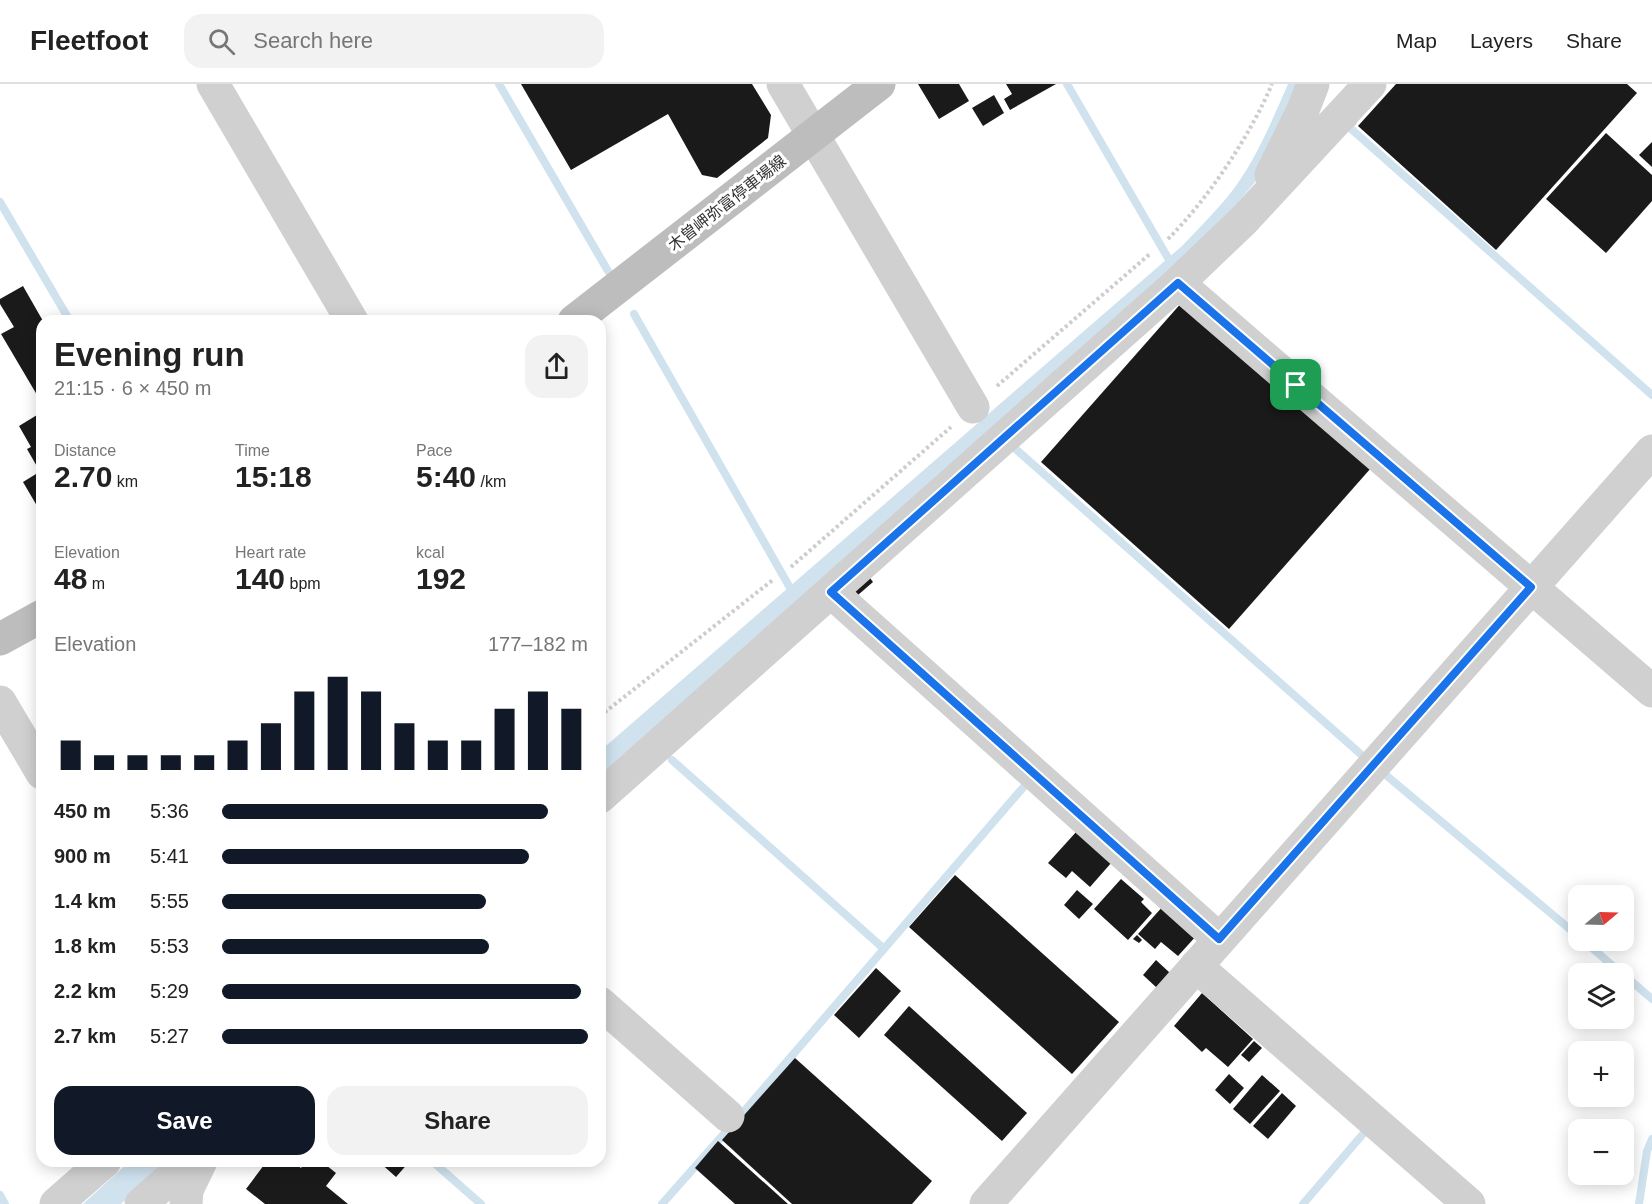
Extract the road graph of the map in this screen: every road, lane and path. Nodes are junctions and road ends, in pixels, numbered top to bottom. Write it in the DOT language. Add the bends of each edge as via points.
graph roads {
  1 [pos="213,84"];
  2 [pos="783,84"];
  3 [pos="879,84"];
  4 [pos="1272,84"];
  5 [pos="1313,84"];
  6 [pos="1370,84"];
  7 [pos="813,135"];
  8 [pos="1243,221"];
  9 [pos="1168,239"];
  10 [pos="1178,283"];
  11 [pos="348,315"];
  12 [pos="582,315"];
  13 [pos="973,407"];
  14 [pos="1652,451"];
  15 [pos="774,579"];
  16 [pos="1531,587"];
  17 [pos="831,592"];
  18 [pos="36,619"];
  19 [pos="0,639"];
  20 [pos="1652,691"];
  21 [pos="0,702"];
  22 [pos="606,711"];
  23 [pos="36,763"];
  24 [pos="606,792"];
  25 [pos="1219,939"];
  26 [pos="1196,966"];
  27 [pos="606,1008"];
  28 [pos="728,1116"];
  29 [pos="98,1167"];
  30 [pos="196,1167"];
  31 [pos="198,1167"];
  32 [pos="56,1204"];
  33 [pos="141,1204"];
  34 [pos="186,1204"];
  35 [pos="986,1204"];
  36 [pos="1469,1204"];
  1 -- 11 [label="street"];
  2 -- 7 [label="street"];
  3 -- 7 [label="main road, 木曽岬弥富停車場線"];
  4 -- 9 [label="path" via="1261,111 1222,171"];
  5 -- 8 [label="street" via="1265,185"];
  6 -- 8 [label="street"];
  7 -- 12 [label="main road, 木曽岬弥富停車場線"];
  7 -- 13 [label="street"];
  8 -- 10 [label="street"];
  10 -- 16 [label="street"];
  10 -- 17 [label="street"];
  14 -- 16 [label="street"];
  15 -- 22 [label="path"];
  16 -- 20 [label="street"];
  16 -- 25 [label="street"];
  17 -- 24 [label="street"];
  17 -- 25 [label="street"];
  18 -- 19 [label="main road"];
  21 -- 23 [label="street"];
  25 -- 26 [label="street"];
  26 -- 35 [label="street"];
  26 -- 36 [label="street"];
  27 -- 28 [label="street"];
  29 -- 32 [label="street"];
  30 -- 33 [label="street" via="166,1181"];
  31 -- 34 [label="street" via="187,1190"];
}
